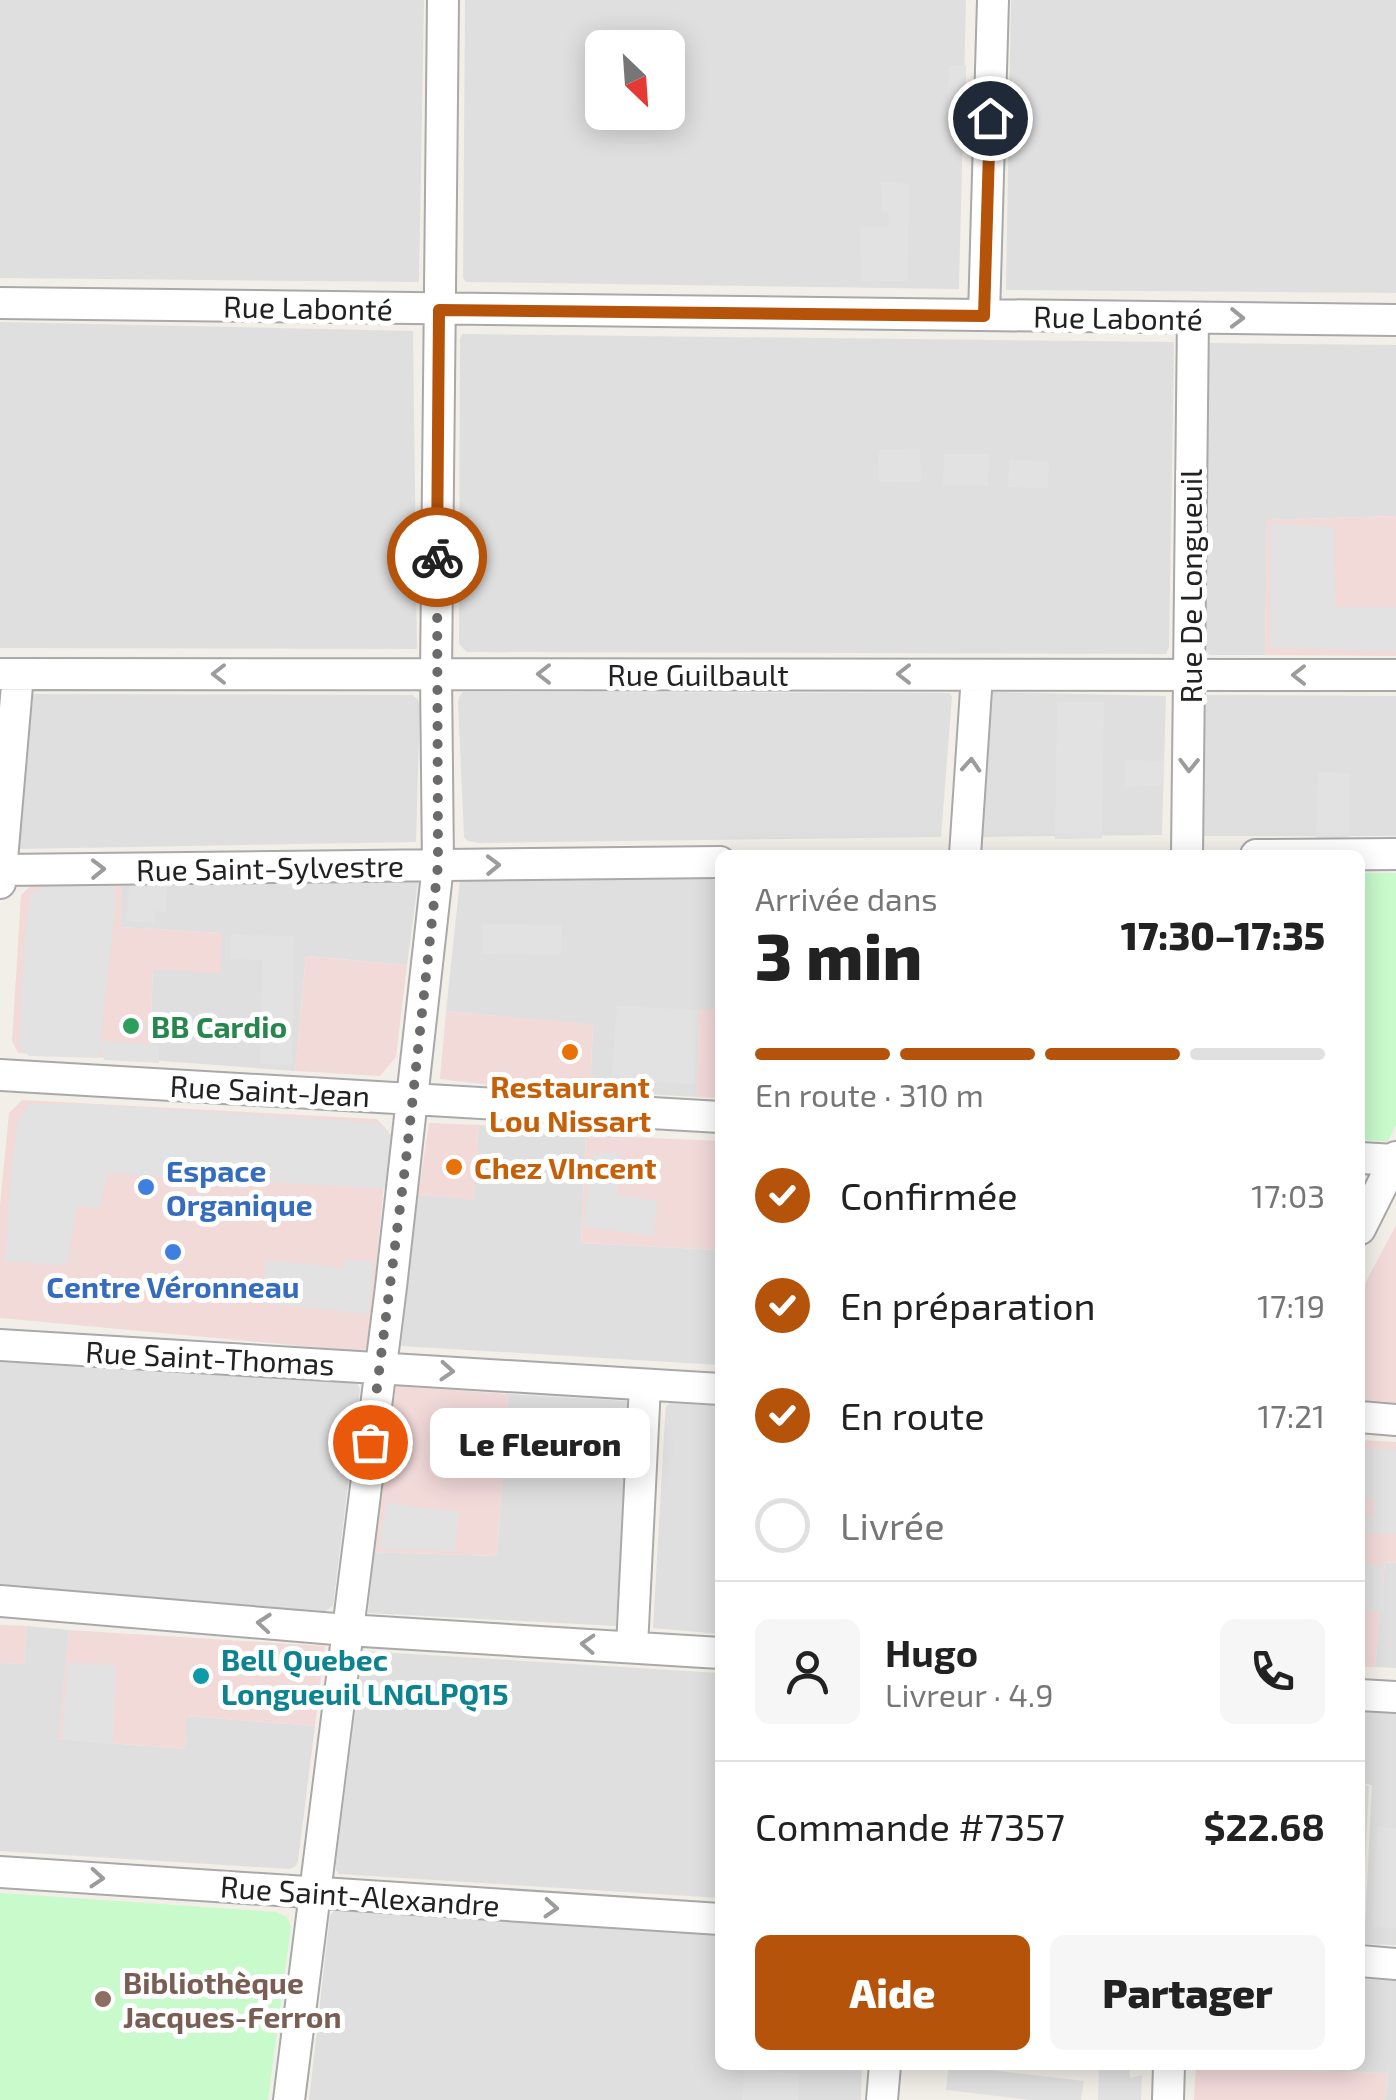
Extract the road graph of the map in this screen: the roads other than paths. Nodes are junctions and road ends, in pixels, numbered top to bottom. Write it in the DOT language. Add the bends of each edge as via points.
graph roads {
  1 [pos="443,0"];
  2 [pos="993,0"];
  3 [pos="0,303"];
  4 [pos="439,310"];
  5 [pos="984,316"];
  6 [pos="1192,318"];
  7 [pos="1396,320"];
  8 [pos="9,674"];
  9 [pos="436,674"];
  10 [pos="977,674"];
  11 [pos="1190,675"];
  12 [pos="1396,675"];
  13 [pos="965,850"];
  14 [pos="1188,850"];
  15 [pos="1365,854"];
  16 [pos="1396,854"];
  17 [pos="715,862"];
  18 [pos="438,865"];
  19 [pos="1,870"];
  20 [pos="0,882"];
  21 [pos="0,1075"];
  22 [pos="412,1098"];
  23 [pos="715,1117"];
  24 [pos="1365,1158"];
  25 [pos="1395,1159"];
  26 [pos="1365,1219"];
  27 [pos="0,1344"];
  28 [pos="380,1367"];
  29 [pos="645,1384"];
  30 [pos="715,1389"];
  31 [pos="1365,1418"];
  32 [pos="1396,1420"];
  33 [pos="0,1602"];
  34 [pos="347,1630"];
  35 [pos="632,1646"];
  36 [pos="715,1653"];
  37 [pos="1365,1695"];
  38 [pos="1396,1697"];
  39 [pos="0,1872"];
  40 [pos="314,1892"];
  41 [pos="715,1920"];
  42 [pos="1365,1961"];
  43 [pos="1396,1964"];
  44 [pos="884,2070"];
  45 [pos="1169,2070"];
  46 [pos="289,2100"];
  47 [pos="882,2100"];
  48 [pos="1168,2100"];
  1 -- 4 [label="street"];
  2 -- 5 [label="street"];
  3 -- 4 [label="street, Rue Labonté"];
  4 -- 5 [label="street, Rue Labonté"];
  4 -- 9 [label="street"];
  5 -- 6 [label="street, Rue Labonté"];
  6 -- 7 [label="street, Rue Labonté, one-way"];
  6 -- 11 [label="street, Rue De Longueuil"];
  9 -- 8 [label="street, Rue Guilbault, one-way"];
  8 -- 19 [label="street"];
  10 -- 9 [label="street, Rue Guilbault, one-way"];
  9 -- 18 [label="street"];
  10 -- 11 [label="street, Rue Guilbault"];
  13 -- 10 [label="street, one-way"];
  12 -- 11 [label="street, Rue Guilbault, one-way"];
  11 -- 14 [label="street, Rue De Longueuil, one-way"];
  15 -- 16 [label="street"];
  18 -- 17 [label="street, Rue Saint-Sylvestre, one-way"];
  19 -- 18 [label="street, Rue Saint-Sylvestre, one-way"];
  18 -- 22 [label="street"];
  19 -- 20 [label="street"];
  21 -- 22 [label="street, Rue Saint-Jean"];
  22 -- 23 [label="street, Rue Saint-Jean"];
  22 -- 28 [label="street"];
  24 -- 25 [label="street"];
  25 -- 26 [label="street"];
  27 -- 28 [label="street, Rue Saint-Thomas"];
  28 -- 29 [label="street, Rue Saint-Thomas, one-way"];
  28 -- 34 [label="street"];
  29 -- 30 [label="street, Rue Saint-Thomas"];
  29 -- 35 [label="street"];
  31 -- 32 [label="street"];
  34 -- 33 [label="street, one-way"];
  35 -- 34 [label="street, one-way"];
  34 -- 40 [label="street"];
  35 -- 36 [label="street"];
  37 -- 38 [label="street"];
  39 -- 40 [label="street, Rue Saint-Alexandre, one-way"];
  40 -- 41 [label="street, Rue Saint-Alexandre, one-way"];
  40 -- 46 [label="street"];
  42 -- 43 [label="street"];
  44 -- 47 [label="street"];
  45 -- 48 [label="street"];
}
